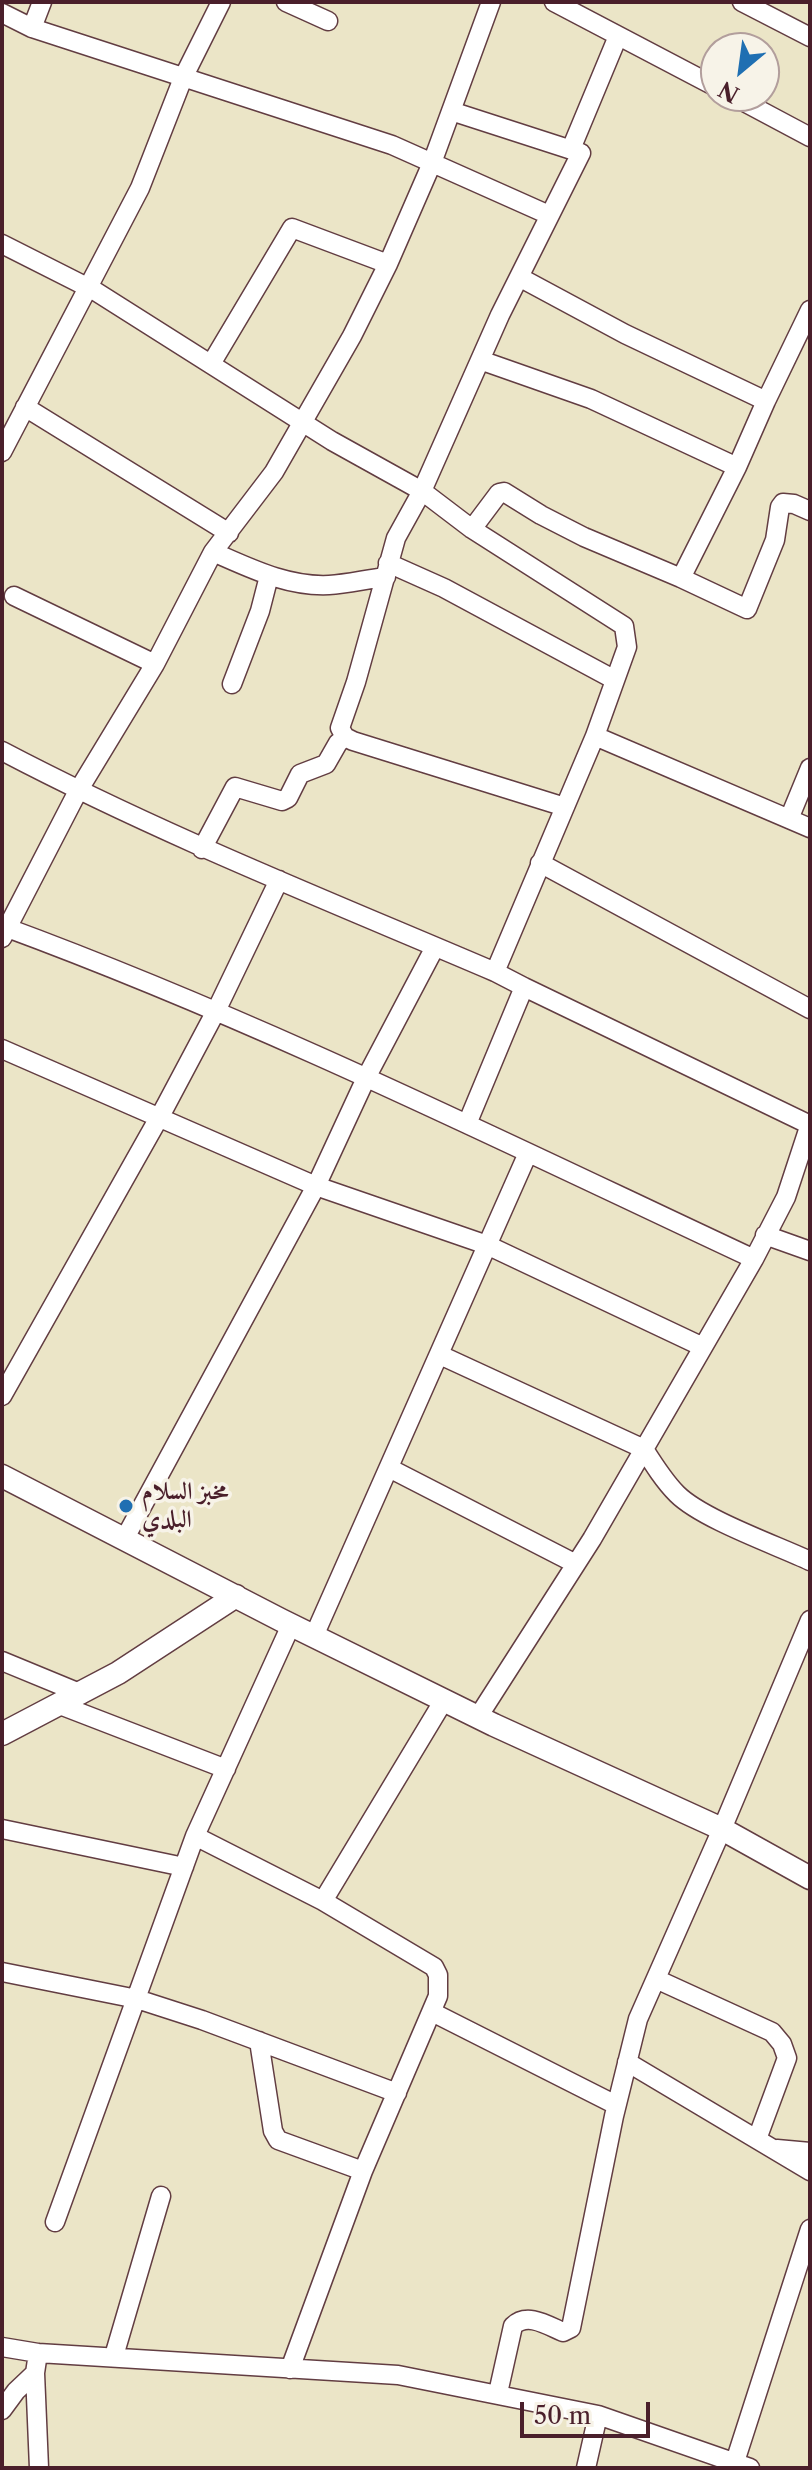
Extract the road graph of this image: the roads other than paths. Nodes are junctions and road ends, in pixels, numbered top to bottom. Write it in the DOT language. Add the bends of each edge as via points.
graph roads {
  1 [pos="42,2"];
  2 [pos="221,2"];
  3 [pos="286,2"];
  4 [pos="491,2"];
  5 [pos="554,2"];
  6 [pos="742,2"];
  7 [pos="2,13"];
  8 [pos="328,21"];
  9 [pos="32,28"];
  10 [pos="618,36"];
  11 [pos="810,37"];
  12 [pos="183,78"];
  13 [pos="700,79"];
  14 [pos="451,111"];
  15 [pos="763,112"];
  16 [pos="810,137"];
  17 [pos="571,149"];
  18 [pos="432,163"];
  19 [pos="549,215"];
  20 [pos="2,244"];
  21 [pos="388,264"];
  22 [pos="519,277"];
  23 [pos="87,287"];
  24 [pos="810,310"];
  25 [pos="480,360"];
  26 [pos="211,364"];
  27 [pos="766,401"];
  28 [pos="25,407"];
  29 [pos="303,422"];
  30 [pos="2,452"];
  31 [pos="737,467"];
  32 [pos="422,491"];
  33 [pos="810,511"];
  34 [pos="472,529"];
  35 [pos="229,533"];
  36 [pos="213,552"];
  37 [pos="387,570"];
  38 [pos="269,576"];
  39 [pos="681,578"];
  40 [pos="14,596"];
  41 [pos="155,664"];
  42 [pos="615,680"];
  43 [pos="232,684"];
  44 [pos="595,736"];
  45 [pos="345,737"];
  46 [pos="2,751"];
  47 [pos="810,768"];
  48 [pos="78,791"];
  49 [pos="565,807"];
  50 [pos="789,819"];
  51 [pos="810,828"];
  52 [pos="202,849"];
  53 [pos="540,863"];
  54 [pos="279,880"];
  55 [pos="4,931"];
  56 [pos="435,947"];
  57 [pos="495,972"];
  58 [pos="524,987"];
  59 [pos="810,1009"];
  60 [pos="216,1011"];
  61 [pos="2,1049"];
  62 [pos="367,1076"];
  63 [pos="158,1116"];
  64 [pos="467,1124"];
  65 [pos="810,1124"];
  66 [pos="528,1153"];
  67 [pos="316,1186"];
  68 [pos="765,1235"];
  69 [pos="487,1245"];
  70 [pos="810,1251"];
  71 [pos="754,1259"];
  72 [pos="703,1347"];
  73 [pos="440,1355"];
  74 [pos="2,1396"];
  75 [pos="644,1449"];
  76 [pos="389,1468"];
  77 [pos="2,1476"];
  78 [pos="125,1538"];
  79 [pos="810,1561"];
  80 [pos="576,1564"];
  81 [pos="236,1596"];
  82 [pos="810,1620"];
  83 [pos="291,1625"];
  84 [pos="314,1636"];
  85 [pos="2,1661"];
  86 [pos="82,1694"];
  87 [pos="444,1700"];
  88 [pos="60,1705"];
  89 [pos="478,1717"];
  90 [pos="2,1734"];
  91 [pos="226,1769"];
  92 [pos="2,1829"];
  93 [pos="722,1829"];
  94 [pos="195,1836"];
  95 [pos="184,1867"];
  96 [pos="810,1878"];
  97 [pos="323,1901"];
  98 [pos="2,1972"];
  99 [pos="656,1979"];
  100 [pos="137,1999"];
  101 [pos="432,2012"];
  102 [pos="259,2041"];
  103 [pos="627,2062"];
  104 [pos="397,2093"];
  105 [pos="616,2105"];
  106 [pos="764,2144"];
  107 [pos="810,2152"];
  108 [pos="363,2171"];
  109 [pos="810,2171"];
  110 [pos="161,2196"];
  111 [pos="55,2222"];
  112 [pos="810,2229"];
  113 [pos="2,2347"];
  114 [pos="38,2353"];
  115 [pos="114,2356"];
  116 [pos="290,2369"];
  117 [pos="35,2373"];
  118 [pos="498,2393"];
  119 [pos="2,2410"];
  120 [pos="598,2415"];
  121 [pos="739,2466"];
  122 [pos="39,2468"];
  123 [pos="586,2468"];
  1 -- 9 [label="street"];
  2 -- 12 [label="street"];
  3 -- 8 [label="street"];
  4 -- 14 [label="street"];
  5 -- 10 [label="street"];
  6 -- 11 [label="street"];
  7 -- 9 [label="street"];
  9 -- 12 [label="street"];
  10 -- 13 [label="street"];
  10 -- 17 [label="street"];
  12 -- 18 [label="street" via="392,145"];
  12 -- 23 [label="street" via="140,188"];
  14 -- 17 [label="street"];
  14 -- 18 [label="street"];
  15 -- 16 [label="street"];
  17 -- 19 [label="street" via="581,153"];
  18 -- 19 [label="street"];
  18 -- 21 [label="street"];
  19 -- 22 [label="street"];
  20 -- 23 [label="street"];
  21 -- 26 [label="street" via="292,228"];
  21 -- 29 [label="street"];
  22 -- 25 [label="street"];
  22 -- 27 [label="street"];
  23 -- 26 [label="street"];
  23 -- 28 [label="street"];
  24 -- 27 [label="street"];
  25 -- 31 [label="street" via="591,399"];
  25 -- 32 [label="street"];
  26 -- 29 [label="street"];
  27 -- 31 [label="street"];
  28 -- 30 [label="street"];
  28 -- 35 [label="street"];
  29 -- 32 [label="street"];
  29 -- 35 [label="street"];
  31 -- 39 [label="street"];
  32 -- 34 [label="street"];
  32 -- 37 [label="street" via="396,538"];
  33 -- 39 [label="street" via="794,504 780,507 775,540 747,609"];
  34 -- 39 [label="street" via="504,492 584,537"];
  34 -- 42 [label="street" via="624,626 627,647"];
  35 -- 36 [label="street"];
  36 -- 38 [label="street"];
  36 -- 41 [label="street"];
  37 -- 38 [label="street" via="329,585"];
  37 -- 42 [label="street" via="444,588"];
  37 -- 45 [label="street" via="340,728"];
  38 -- 43 [label="street"];
  40 -- 41 [label="street"];
  41 -- 48 [label="street"];
  42 -- 44 [label="street"];
  44 -- 49 [label="street"];
  44 -- 50 [label="street"];
  45 -- 49 [label="street"];
  45 -- 52 [label="street" via="326,764 300,774 282,801 235,787"];
  46 -- 48 [label="street"];
  47 -- 50 [label="street"];
  48 -- 52 [label="street"];
  48 -- 55 [label="street"];
  49 -- 53 [label="street"];
  50 -- 51 [label="street"];
  52 -- 54 [label="street"];
  53 -- 57 [label="street"];
  53 -- 59 [label="street"];
  54 -- 56 [label="street"];
  54 -- 60 [label="street"];
  55 -- 60 [label="street"];
  56 -- 57 [label="street"];
  56 -- 62 [label="street"];
  57 -- 58 [label="street"];
  58 -- 64 [label="street"];
  58 -- 65 [label="street"];
  60 -- 62 [label="street"];
  60 -- 63 [label="street"];
  61 -- 63 [label="street"];
  62 -- 64 [label="street"];
  62 -- 67 [label="street"];
  63 -- 67 [label="street"];
  63 -- 74 [label="street"];
  64 -- 66 [label="street"];
  65 -- 68 [label="street" via="786,1197"];
  66 -- 69 [label="street"];
  66 -- 71 [label="street"];
  67 -- 69 [label="street"];
  67 -- 78 [label="street"];
  68 -- 70 [label="street"];
  68 -- 71 [label="street"];
  69 -- 72 [label="street"];
  69 -- 73 [label="street"];
  71 -- 72 [label="street"];
  72 -- 75 [label="street"];
  73 -- 75 [label="street"];
  73 -- 76 [label="street"];
  75 -- 79 [label="street" via="679,1496"];
  75 -- 80 [label="street"];
  76 -- 80 [label="street"];
  76 -- 84 [label="street"];
  77 -- 78 [label="street"];
  78 -- 81 [label="street"];
  80 -- 89 [label="street"];
  81 -- 83 [label="street"];
  81 -- 86 [label="street"];
  82 -- 93 [label="street"];
  83 -- 84 [label="street"];
  83 -- 91 [label="street"];
  84 -- 87 [label="street"];
  85 -- 86 [label="street"];
  86 -- 88 [label="street"];
  87 -- 89 [label="street"];
  87 -- 97 [label="street"];
  88 -- 90 [label="street"];
  88 -- 91 [label="street"];
  89 -- 93 [label="street"];
  91 -- 94 [label="street"];
  92 -- 95 [label="street"];
  93 -- 96 [label="street"];
  93 -- 99 [label="street"];
  94 -- 95 [label="street"];
  94 -- 97 [label="street"];
  95 -- 100 [label="street"];
  97 -- 101 [label="street" via="434,1967 439,1984"];
  98 -- 100 [label="street"];
  99 -- 103 [label="street"];
  99 -- 106 [label="street" via="772,2032 782,2044 787,2058"];
  100 -- 102 [label="street"];
  100 -- 111 [label="street"];
  101 -- 104 [label="street"];
  101 -- 105 [label="street"];
  102 -- 104 [label="street"];
  102 -- 108 [label="street" via="278,2140"];
  103 -- 105 [label="street"];
  103 -- 106 [label="street"];
  104 -- 108 [label="street"];
  105 -- 118 [label="street" via="571,2328 563,2332 519,2320 513,2326"];
  106 -- 107 [label="street"];
  106 -- 109 [label="street"];
  108 -- 116 [label="street"];
  110 -- 115 [label="street"];
  112 -- 121 [label="street"];
  113 -- 114 [label="street"];
  114 -- 115 [label="street"];
  114 -- 117 [label="street"];
  115 -- 116 [label="street"];
  116 -- 118 [label="street" via="398,2375"];
  117 -- 119 [label="street"];
  117 -- 122 [label="street"];
  118 -- 120 [label="street"];
  120 -- 121 [label="street"];
  120 -- 123 [label="street"];
}
